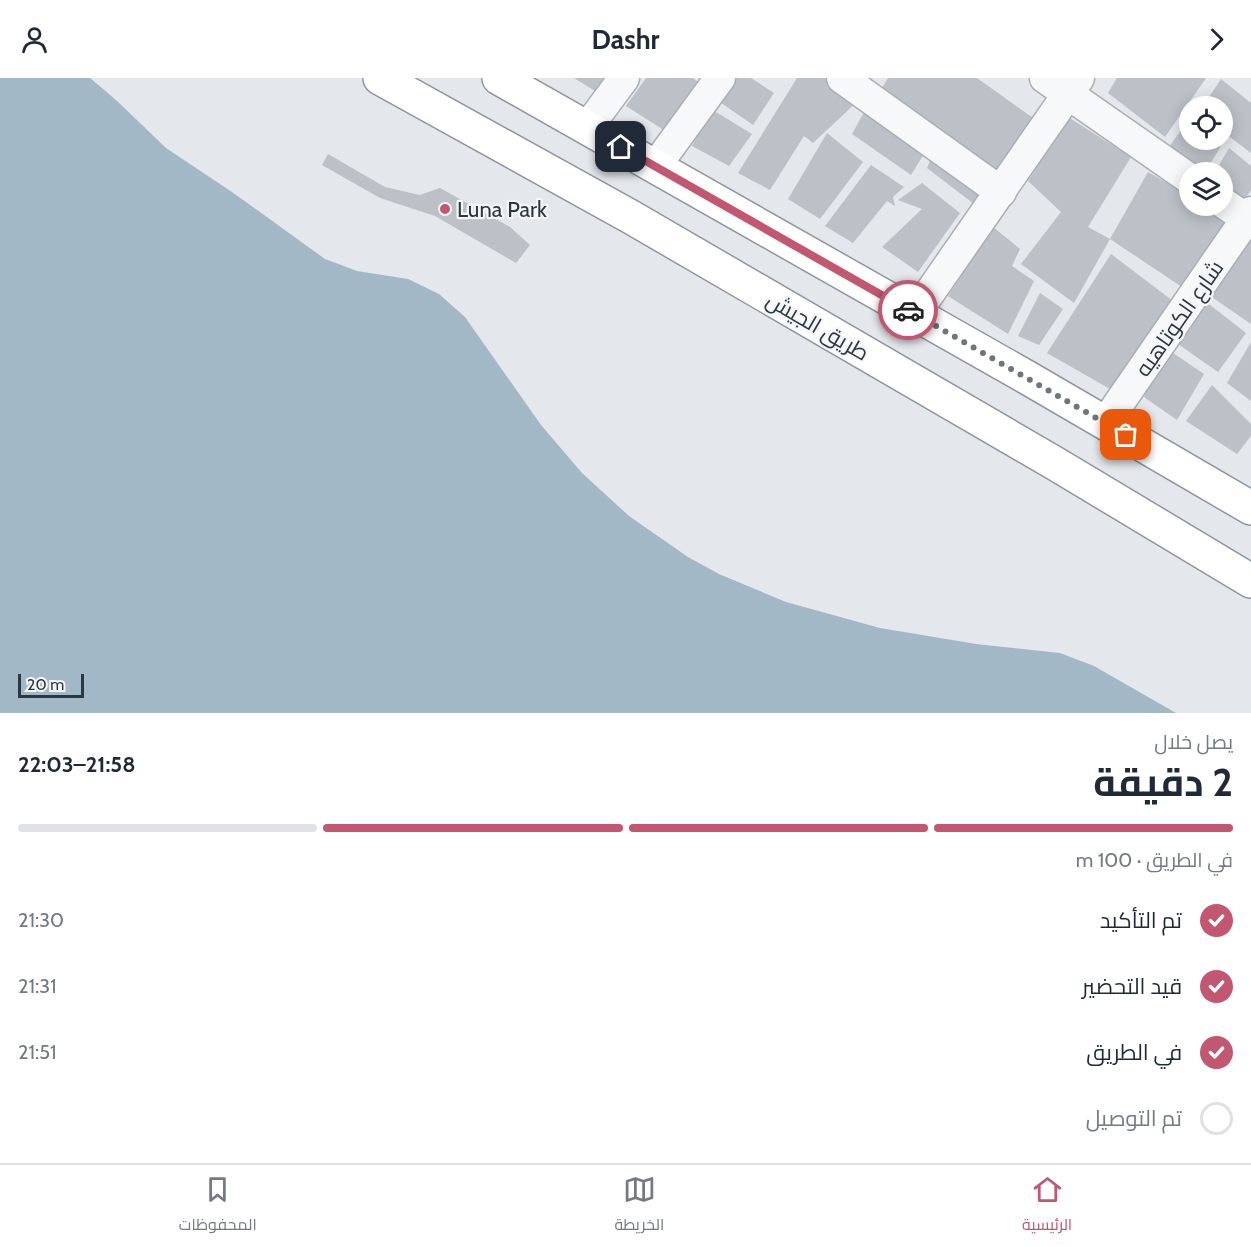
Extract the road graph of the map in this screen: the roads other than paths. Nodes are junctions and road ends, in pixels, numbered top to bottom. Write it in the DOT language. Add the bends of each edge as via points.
graph roads {
  1 [pos="380,78"];
  2 [pos="499,78"];
  3 [pos="624,78"];
  4 [pos="720,78"];
  5 [pos="842,78"];
  6 [pos="1064,83"];
  7 [pos="587,128"];
  8 [pos="655,167"];
  9 [pos="1179,171"];
  10 [pos="1001,192"];
  11 [pos="1233,208"];
  12 [pos="1250,218"];
  13 [pos="915,314"];
  14 [pos="1106,422"];
  15 [pos="1251,508"];
  16 [pos="1251,581"];
  1 -- 16 [label="highway, طريق الجيش" via="631,217"];
  2 -- 7 [label="highway"];
  3 -- 7 [label="street"];
  4 -- 8 [label="street"];
  5 -- 10 [label="street"];
  6 -- 9 [label="street"];
  6 -- 10 [label="street"];
  7 -- 8 [label="highway"];
  8 -- 13 [label="highway"];
  10 -- 13 [label="street"];
  11 -- 12 [label="street"];
  12 -- 14 [label="street, شارع الكوتاهيه"];
  13 -- 14 [label="highway"];
  14 -- 15 [label="highway"];
}
